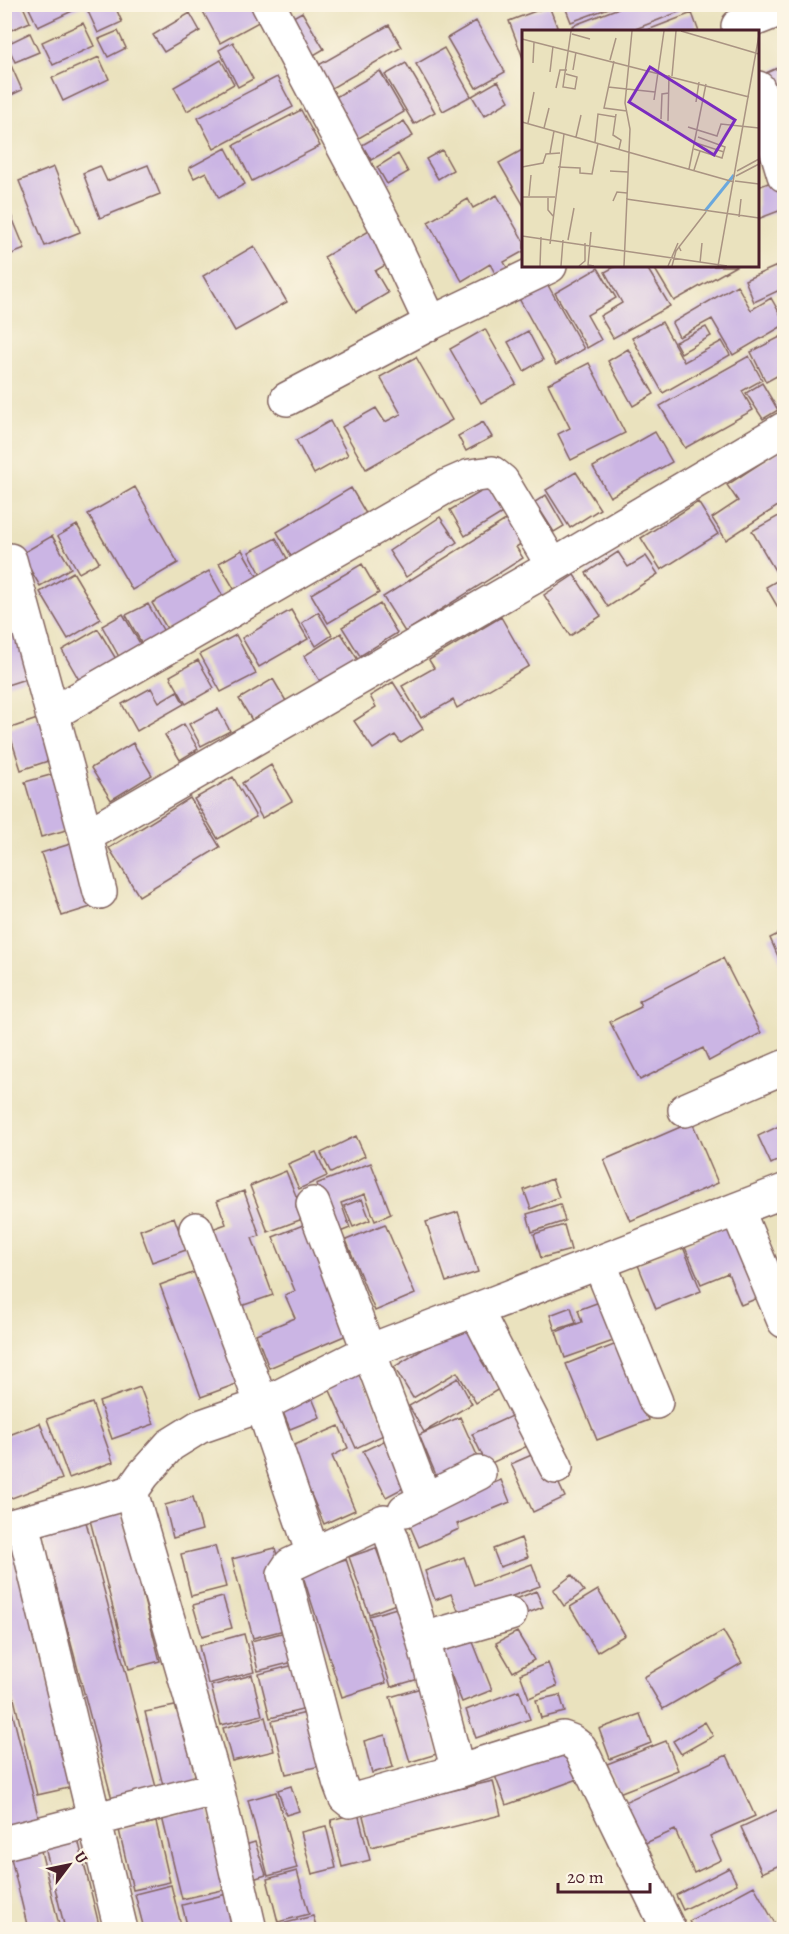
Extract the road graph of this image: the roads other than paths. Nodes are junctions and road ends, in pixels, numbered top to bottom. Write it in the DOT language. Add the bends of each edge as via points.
graph roads {
  1 [pos="268,4"];
  2 [pos="784,8"];
  3 [pos="737,21"];
  4 [pos="759,92"];
  5 [pos="776,162"];
  6 [pos="548,267"];
  7 [pos="431,323"];
  8 [pos="286,399"];
  9 [pos="784,429"];
  10 [pos="10,560"];
  11 [pos="553,566"];
  12 [pos="52,714"];
  13 [pos="86,836"];
  14 [pos="100,892"];
  15 [pos="784,1067"];
  16 [pos="685,1110"];
  17 [pos="784,1191"];
  18 [pos="313,1204"];
  19 [pos="736,1209"];
  20 [pos="196,1229"];
  21 [pos="599,1262"];
  22 [pos="476,1310"];
  23 [pos="784,1321"];
  24 [pos="369,1351"];
  25 [pos="656,1402"];
  26 [pos="262,1404"];
  27 [pos="556,1467"];
  28 [pos="479,1473"];
  29 [pos="131,1492"];
  30 [pos="425,1500"];
  31 [pos="384,1521"];
  32 [pos="14,1526"];
  33 [pos="313,1554"];
  34 [pos="510,1614"];
  35 [pos="423,1639"];
  36 [pos="458,1771"];
  37 [pos="217,1788"];
  38 [pos="94,1820"];
  39 [pos="4,1843"];
  40 [pos="121,1929"];
  41 [pos="250,1929"];
  42 [pos="669,1929"];
  1 -- 7 [label="street" via="386,227"];
  2 -- 3 [label="street"];
  4 -- 5 [label="street"];
  6 -- 7 [label="street"];
  7 -- 8 [label="street"];
  9 -- 11 [label="street"];
  10 -- 12 [label="street"];
  11 -- 12 [label="street" via="502,481 492,473 470,476"];
  11 -- 13 [label="street"];
  12 -- 13 [label="street"];
  13 -- 14 [label="street"];
  15 -- 16 [label="street"];
  17 -- 19 [label="street"];
  18 -- 24 [label="street"];
  19 -- 21 [label="street"];
  19 -- 23 [label="street"];
  20 -- 26 [label="street"];
  21 -- 22 [label="street"];
  21 -- 25 [label="street"];
  22 -- 24 [label="street"];
  22 -- 27 [label="street"];
  24 -- 26 [label="street"];
  24 -- 30 [label="street"];
  26 -- 29 [label="street" via="199,1427 170,1445"];
  26 -- 33 [label="street"];
  28 -- 30 [label="street"];
  29 -- 32 [label="street"];
  29 -- 37 [label="street"];
  30 -- 31 [label="street"];
  31 -- 33 [label="street"];
  31 -- 35 [label="street"];
  32 -- 38 [label="street"];
  33 -- 36 [label="street" via="290,1565 284,1574 345,1797 350,1801"];
  34 -- 35 [label="street"];
  35 -- 36 [label="street"];
  36 -- 42 [label="street" via="563,1738 572,1741 580,1748"];
  37 -- 38 [label="street"];
  37 -- 41 [label="street"];
  38 -- 39 [label="street"];
  38 -- 40 [label="street"];
}
